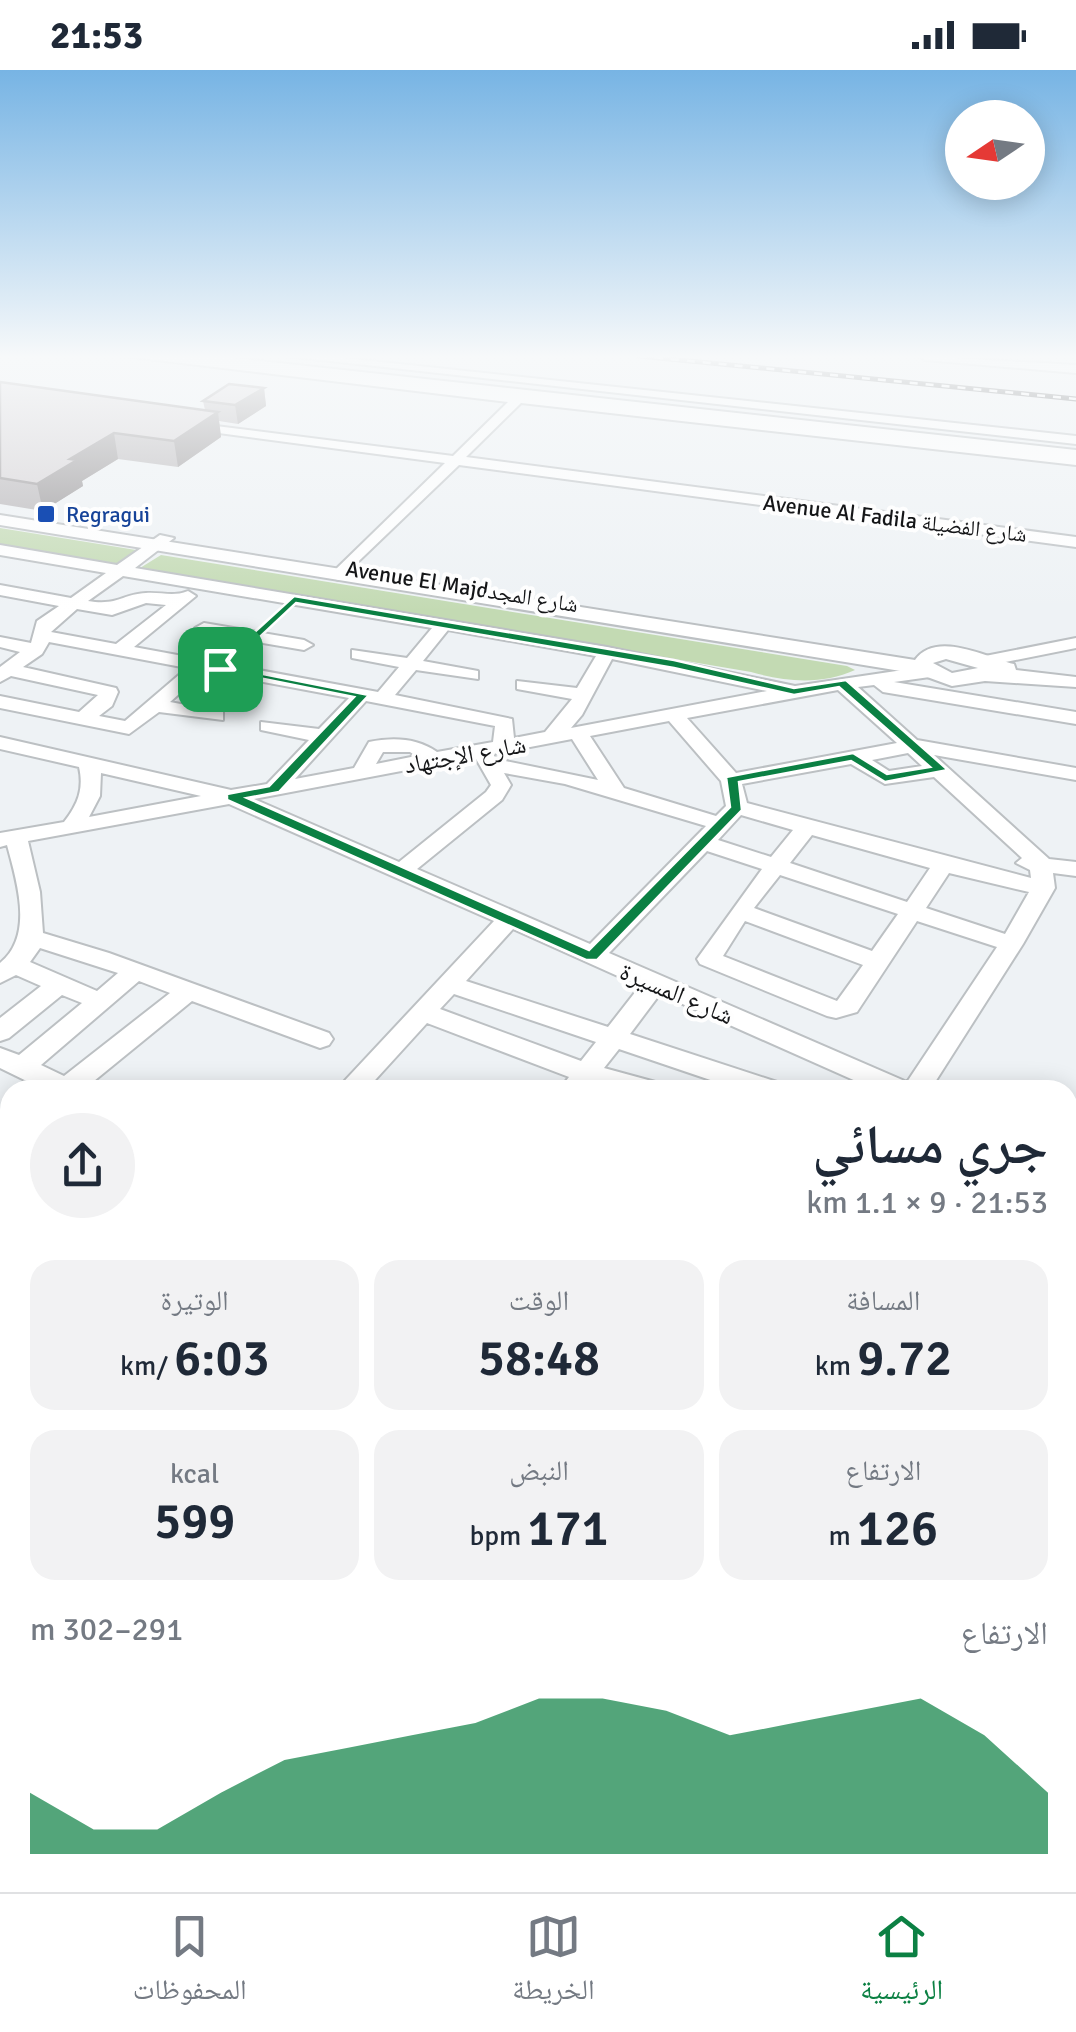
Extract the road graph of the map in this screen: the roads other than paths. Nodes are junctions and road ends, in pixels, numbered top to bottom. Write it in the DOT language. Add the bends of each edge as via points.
graph roads {
  1 [pos="310,441"];
  2 [pos="473,441"];
  3 [pos="937,441"];
  4 [pos="958,441"];
  5 [pos="1076,455"];
  6 [pos="452,460"];
  7 [pos="0,512"];
  8 [pos="0,520"];
  9 [pos="161,542"];
  10 [pos="1076,542"];
  11 [pos="0,550"];
  12 [pos="122,570"];
  13 [pos="343,571"];
  14 [pos="203,584"];
  15 [pos="0,590"];
  16 [pos="182,601"];
  17 [pos="76,602"];
  18 [pos="273,618"];
  19 [pos="444,624"];
  20 [pos="204,628"];
  21 [pos="0,642"];
  22 [pos="38,642"];
  23 [pos="1076,643"];
  24 [pos="304,645"];
  25 [pos="120,650"];
  26 [pos="607,652"];
  27 [pos="358,654"];
  28 [pos="411,663"];
  29 [pos="927,666"];
  30 [pos="210,667"];
  31 [pos="981,667"];
  32 [pos="4,673"];
  33 [pos="472,675"];
  34 [pos="848,682"];
  35 [pos="1073,682"];
  36 [pos="524,685"];
  37 [pos="794,692"];
  38 [pos="583,695"];
  39 [pos="373,696"];
  40 [pos="0,702"];
  41 [pos="157,706"];
  42 [pos="673,714"];
  43 [pos="216,716"];
  44 [pos="85,718"];
  45 [pos="1076,718"];
  46 [pos="505,723"];
  47 [pos="268,726"];
  48 [pos="564,734"];
  49 [pos="322,736"];
  50 [pos="0,744"];
  51 [pos="915,746"];
  52 [pos="491,754"];
  53 [pos="853,756"];
  54 [pos="87,762"];
  55 [pos="941,770"];
  56 [pos="1076,774"];
  57 [pos="731,780"];
  58 [pos="274,789"];
  59 [pos="616,792"];
  60 [pos="232,797"];
  61 [pos="729,815"];
  62 [pos="77,819"];
  63 [pos="806,828"];
  64 [pos="5,835"];
  65 [pos="703,842"];
  66 [pos="1042,863"];
  67 [pos="943,865"];
  68 [pos="777,867"];
  69 [pos="1076,869"];
  70 [pos="972,870"];
  71 [pos="400,871"];
  72 [pos="1042,888"];
  73 [pos="740,910"];
  74 [pos="912,910"];
  75 [pos="508,920"];
  76 [pos="32,938"];
  77 [pos="1011,944"];
  78 [pos="591,957"];
  79 [pos="878,962"];
  80 [pos="7,969"];
  81 [pos="136,971"];
  82 [pos="59,984"];
  83 [pos="450,984"];
  84 [pos="655,984"];
  85 [pos="190,990"];
  86 [pos="101,1002"];
  87 [pos="423,1012"];
  88 [pos="0,1032"];
  89 [pos="613,1037"];
  90 [pos="320,1039"];
  91 [pos="11,1062"];
  92 [pos="48,1080"];
  93 [pos="78,1080"];
  94 [pos="359,1080"];
  95 [pos="576,1080"];
  96 [pos="581,1080"];
  97 [pos="740,1080"];
  98 [pos="878,1080"];
  99 [pos="923,1080"];
  1 -- 6 [label="street, Avenue Al Fadila شارع الفضيلة"];
  2 -- 6 [label="street"];
  3 -- 5 [label="main road"];
  4 -- 5 [label="main road"];
  6 -- 10 [label="street, Avenue Al Fadila شارع الفضيلة"];
  6 -- 13 [label="street"];
  7 -- 9 [label="main road, Avenue El Majdشارع المجد"];
  8 -- 9 [label="main road, Avenue El Majdشارع المجد"];
  9 -- 12 [label="street"];
  9 -- 13 [label="main road, Avenue El Majdشارع المجد"];
  11 -- 12 [label="street"];
  12 -- 14 [label="street"];
  12 -- 17 [label="street"];
  13 -- 29 [label="main road, Avenue El Majdشارع المجد"];
  14 -- 16 [label="street"];
  14 -- 18 [label="street"];
  15 -- 17 [label="street"];
  16 -- 17 [label="street" via="144,598 112,610"];
  16 -- 25 [label="street"];
  17 -- 22 [label="street" via="40,628"];
  18 -- 19 [label="street"];
  18 -- 20 [label="street"];
  18 -- 24 [label="street"];
  18 -- 30 [label="street"];
  19 -- 26 [label="street"];
  19 -- 28 [label="street"];
  21 -- 22 [label="street"];
  22 -- 25 [label="street"];
  22 -- 32 [label="street"];
  23 -- 31 [label="street"];
  25 -- 30 [label="street"];
  26 -- 37 [label="street"];
  26 -- 38 [label="street"];
  27 -- 28 [label="street"];
  28 -- 33 [label="street"];
  28 -- 39 [label="street"];
  29 -- 31 [label="main road, Avenue El Majdشارع المجد" via="958,680"];
  29 -- 34 [label="street, شارع الإجتهاد"];
  30 -- 39 [label="street"];
  30 -- 41 [label="street"];
  31 -- 35 [label="main road, Avenue El Majdشارع المجد"];
  32 -- 44 [label="street" via="109,692"];
  34 -- 37 [label="street, شارع الإجتهاد"];
  34 -- 45 [label="street"];
  34 -- 51 [label="street"];
  36 -- 38 [label="street"];
  37 -- 42 [label="street, شارع الإجتهاد"];
  38 -- 48 [label="street"];
  39 -- 46 [label="street"];
  39 -- 49 [label="street"];
  40 -- 44 [label="street"];
  41 -- 43 [label="street"];
  41 -- 44 [label="street" via="129,728"];
  42 -- 48 [label="street, شارع الإجتهاد"];
  42 -- 57 [label="street"];
  46 -- 48 [label="street"];
  46 -- 52 [label="street"];
  47 -- 49 [label="street"];
  48 -- 52 [label="street, شارع الإجتهاد"];
  48 -- 59 [label="street"];
  49 -- 58 [label="street"];
  50 -- 54 [label="street, شارع المسيرة"];
  51 -- 53 [label="street"];
  51 -- 55 [label="street"];
  51 -- 56 [label="street"];
  52 -- 58 [label="street, شارع الإجتهاد" via="434,760 415,746 376,746 361,773"];
  52 -- 59 [label="street"];
  52 -- 71 [label="street" via="500,785 495,796"];
  53 -- 55 [label="street" via="885,778"];
  53 -- 57 [label="street"];
  54 -- 60 [label="street, شارع المسيرة"];
  54 -- 62 [label="street" via="92,797"];
  55 -- 66 [label="street"];
  57 -- 61 [label="street"];
  58 -- 60 [label="street"];
  59 -- 61 [label="street"];
  60 -- 62 [label="street"];
  60 -- 71 [label="street, شارع المسيرة"];
  61 -- 63 [label="street"];
  61 -- 65 [label="street"];
  62 -- 64 [label="street"];
  63 -- 67 [label="street"];
  63 -- 68 [label="street"];
  64 -- 76 [label="street" via="23,856"];
  65 -- 68 [label="street"];
  65 -- 78 [label="street"];
  66 -- 69 [label="street"];
  66 -- 70 [label="street"];
  66 -- 72 [label="street"];
  67 -- 70 [label="street"];
  67 -- 74 [label="street"];
  68 -- 73 [label="street"];
  68 -- 74 [label="street"];
  70 -- 72 [label="street"];
  71 -- 75 [label="street, شارع المسيرة"];
  72 -- 77 [label="street"];
  73 -- 79 [label="street"];
  73 -- 79 [label="street" via="709,959 836,1010 848,1006"];
  74 -- 77 [label="street"];
  74 -- 79 [label="street"];
  75 -- 78 [label="street, شارع المسيرة"];
  75 -- 83 [label="street"];
  76 -- 80 [label="street"];
  76 -- 81 [label="street"];
  77 -- 99 [label="street"];
  78 -- 84 [label="street, شارع المسيرة"];
  80 -- 82 [label="street"];
  81 -- 85 [label="street"];
  81 -- 86 [label="street"];
  82 -- 86 [label="street"];
  82 -- 88 [label="street"];
  83 -- 87 [label="street"];
  83 -- 89 [label="street"];
  84 -- 89 [label="street"];
  84 -- 98 [label="street, شارع المسيرة"];
  85 -- 90 [label="street"];
  85 -- 93 [label="street"];
  86 -- 91 [label="street"];
  87 -- 94 [label="street"];
  87 -- 95 [label="street"];
  89 -- 96 [label="street"];
  89 -- 97 [label="street"];
  91 -- 92 [label="street"];
}
